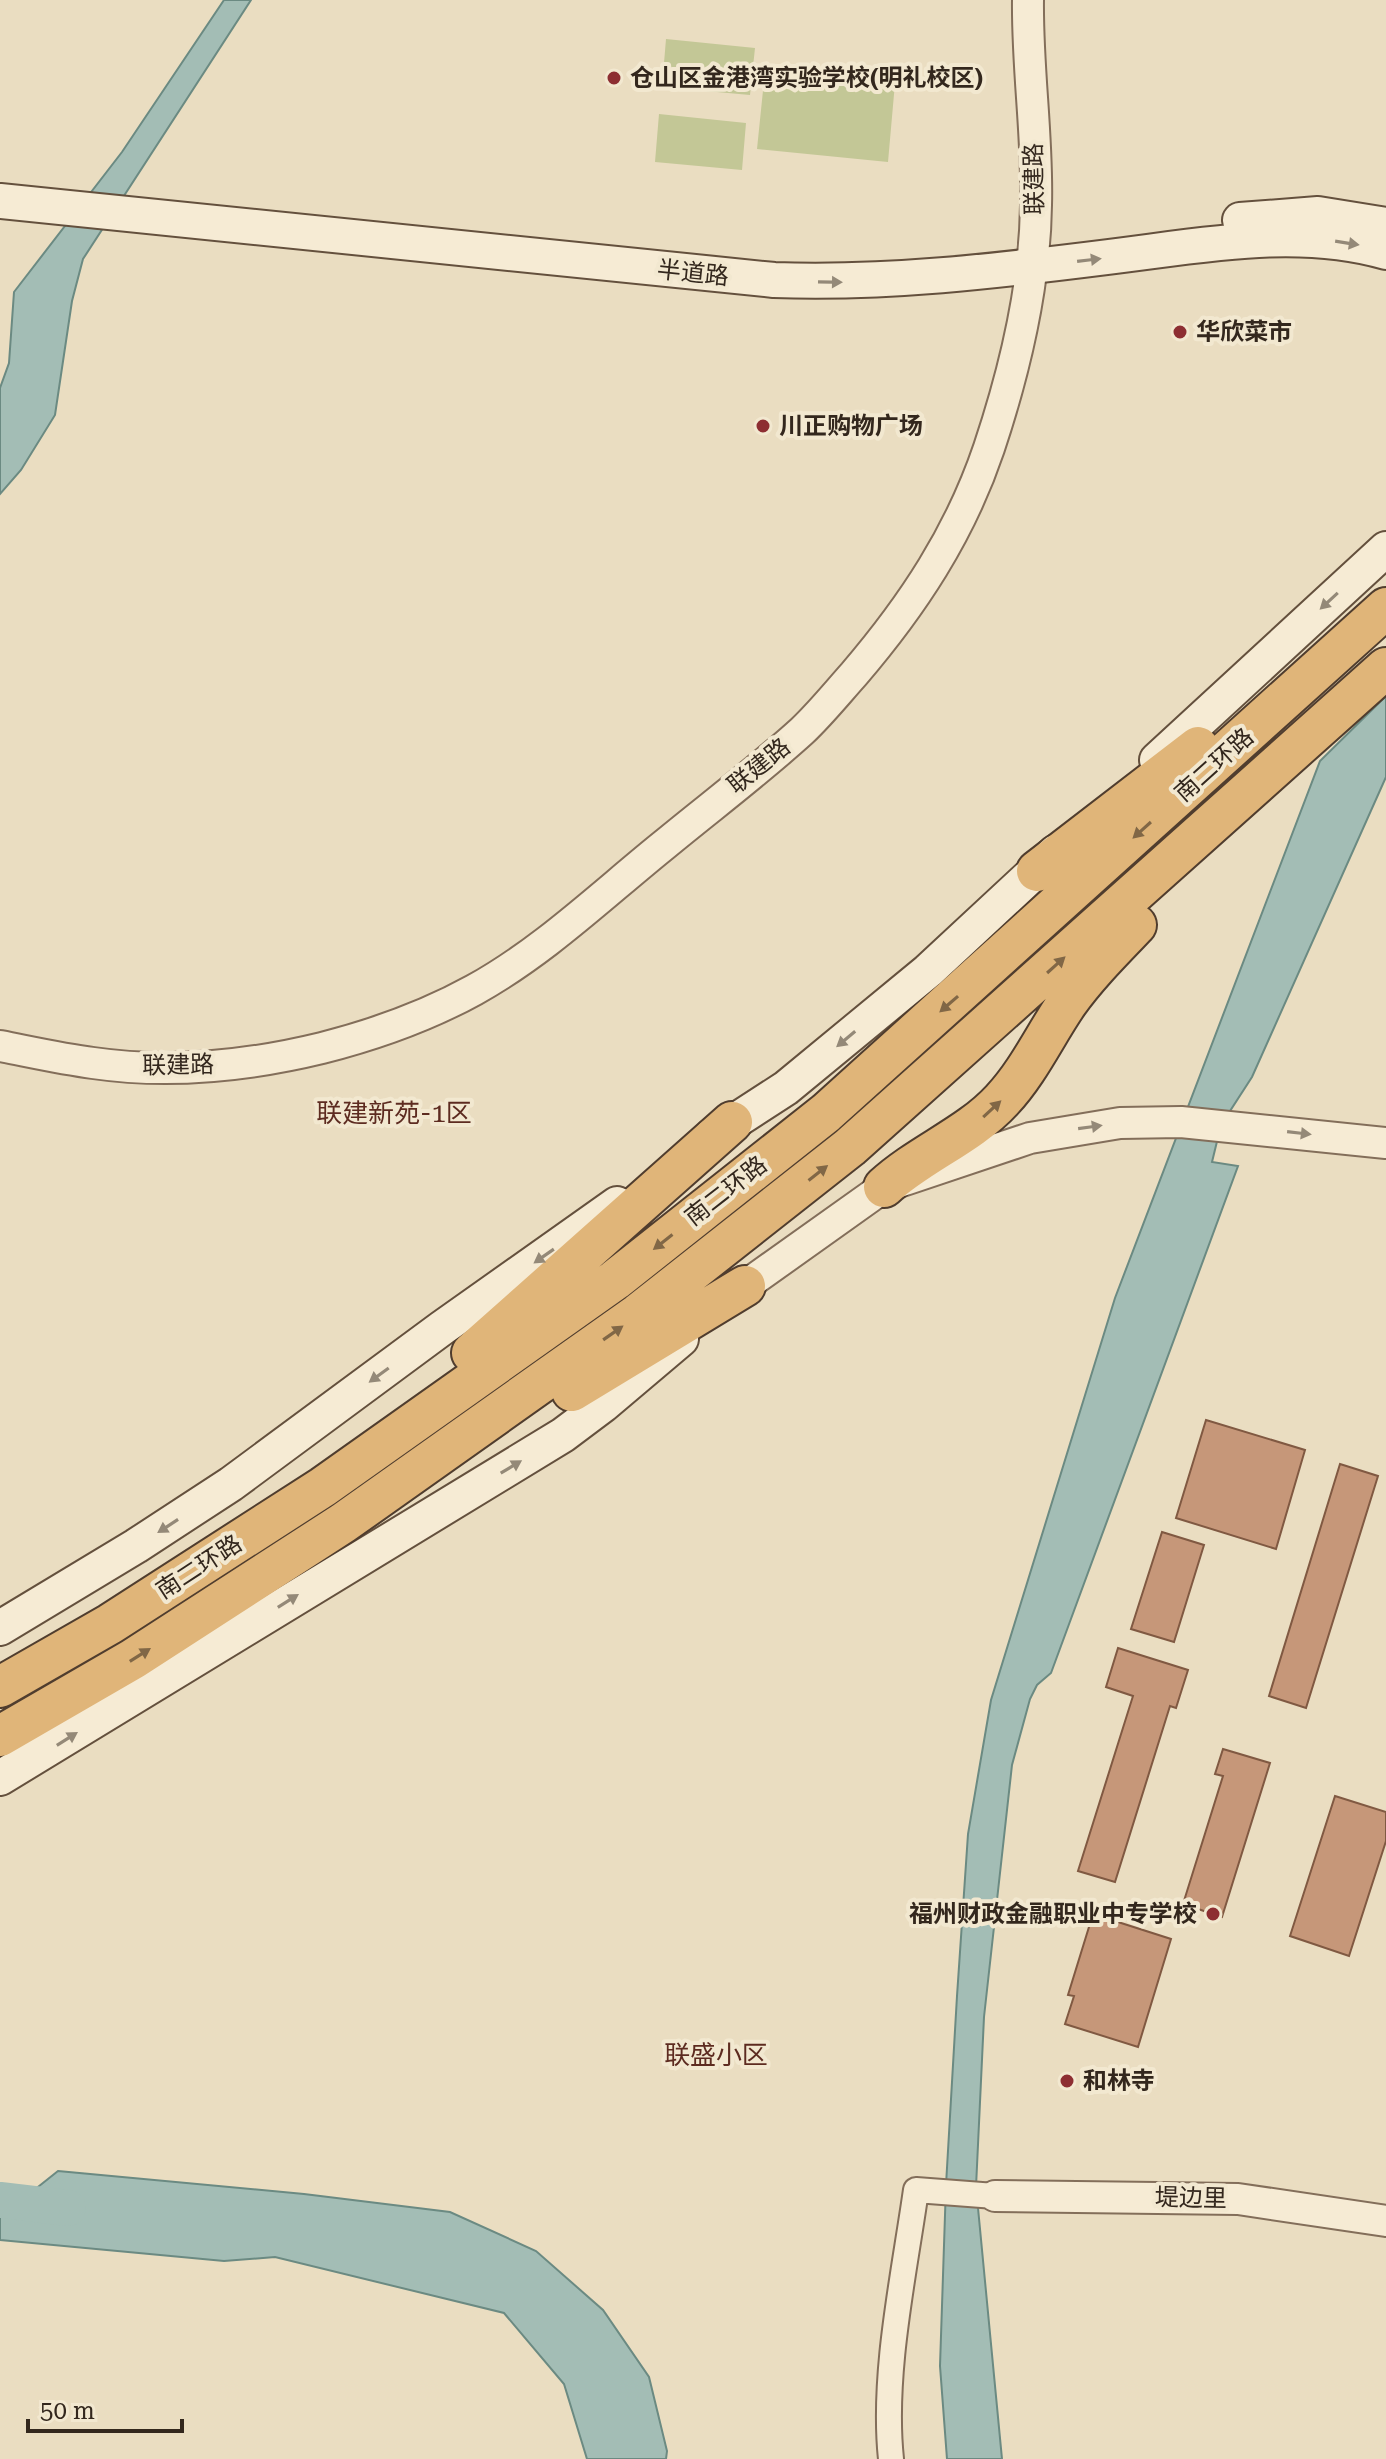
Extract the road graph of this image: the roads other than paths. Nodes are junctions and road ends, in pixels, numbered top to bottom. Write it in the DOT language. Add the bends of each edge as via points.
graph roads {
  1 [pos="1028,0"];
  2 [pos="0,179"];
  3 [pos="0,201"];
  4 [pos="1386,225"];
  5 [pos="1386,252"];
  6 [pos="1033,254"];
  7 [pos="1386,549"];
  8 [pos="1386,608"];
  9 [pos="1386,668"];
  10 [pos="1313,675"];
  11 [pos="1339,710"];
  12 [pos="1037,871"];
  13 [pos="0,1046"];
  14 [pos="732,1122"];
  15 [pos="1386,1143"];
  16 [pos="884,1187"];
  17 [pos="745,1286"];
  18 [pos="323,1487"];
  19 [pos="343,1523"];
  20 [pos="0,1628"];
  21 [pos="0,1687"];
  22 [pos="0,1736"];
  23 [pos="0,1778"];
  24 [pos="995,2196"];
  25 [pos="1386,2221"];
  26 [pos="891,2459"];
  1 -- 6 [label="street, 联建路" via="1036,179"];
  2 -- 6 [label="main road, 半道路" via="766,257"];
  3 -- 6 [label="main road, 半道路, one-way" via="774,280 865,281"];
  4 -- 6 [label="main road, 半道路" via="1300,214"];
  6 -- 5 [label="main road, 半道路, one-way" via="1287,239 1337,241"];
  6 -- 13 [label="street, 联建路" via="1021,330 984,460 966,508 910,605 805,728 554,936 493,979 424,1014 290,1055 147,1068"];
  7 -- 12 [label="main road, one-way"];
  8 -- 10 [label="highway, 南二环路"];
  9 -- 11 [label="highway, 南二环路"];
  10 -- 12 [label="highway" via="1205,742"];
  10 -- 18 [label="highway, 南二环路, one-way" via="826,1113 615,1280"];
  16 -- 11 [label="highway, one-way" via="1002,1100 1086,979 1219,844"];
  19 -- 11 [label="highway, 南二环路, one-way" via="638,1314 850,1147"];
  12 -- 14 [label="main road, one-way" via="928,971 786,1088"];
  14 -- 18 [label="highway"];
  14 -- 20 [label="main road, one-way" via="231,1484"];
  16 -- 15 [label="street, one-way" via="1030,1138 1120,1123 1221,1125"];
  16 -- 17 [label="street"];
  17 -- 19 [label="highway"];
  23 -- 17 [label="main road, one-way" via="563,1435"];
  18 -- 21 [label="highway, 南二环路" via="110,1624"];
  22 -- 19 [label="highway, 南二环路, one-way" via="133,1659"];
  24 -- 25 [label="street, 堤边里" via="1238,2199"];
  24 -- 26 [label="street" via="916,2190 891,2376"];
}
